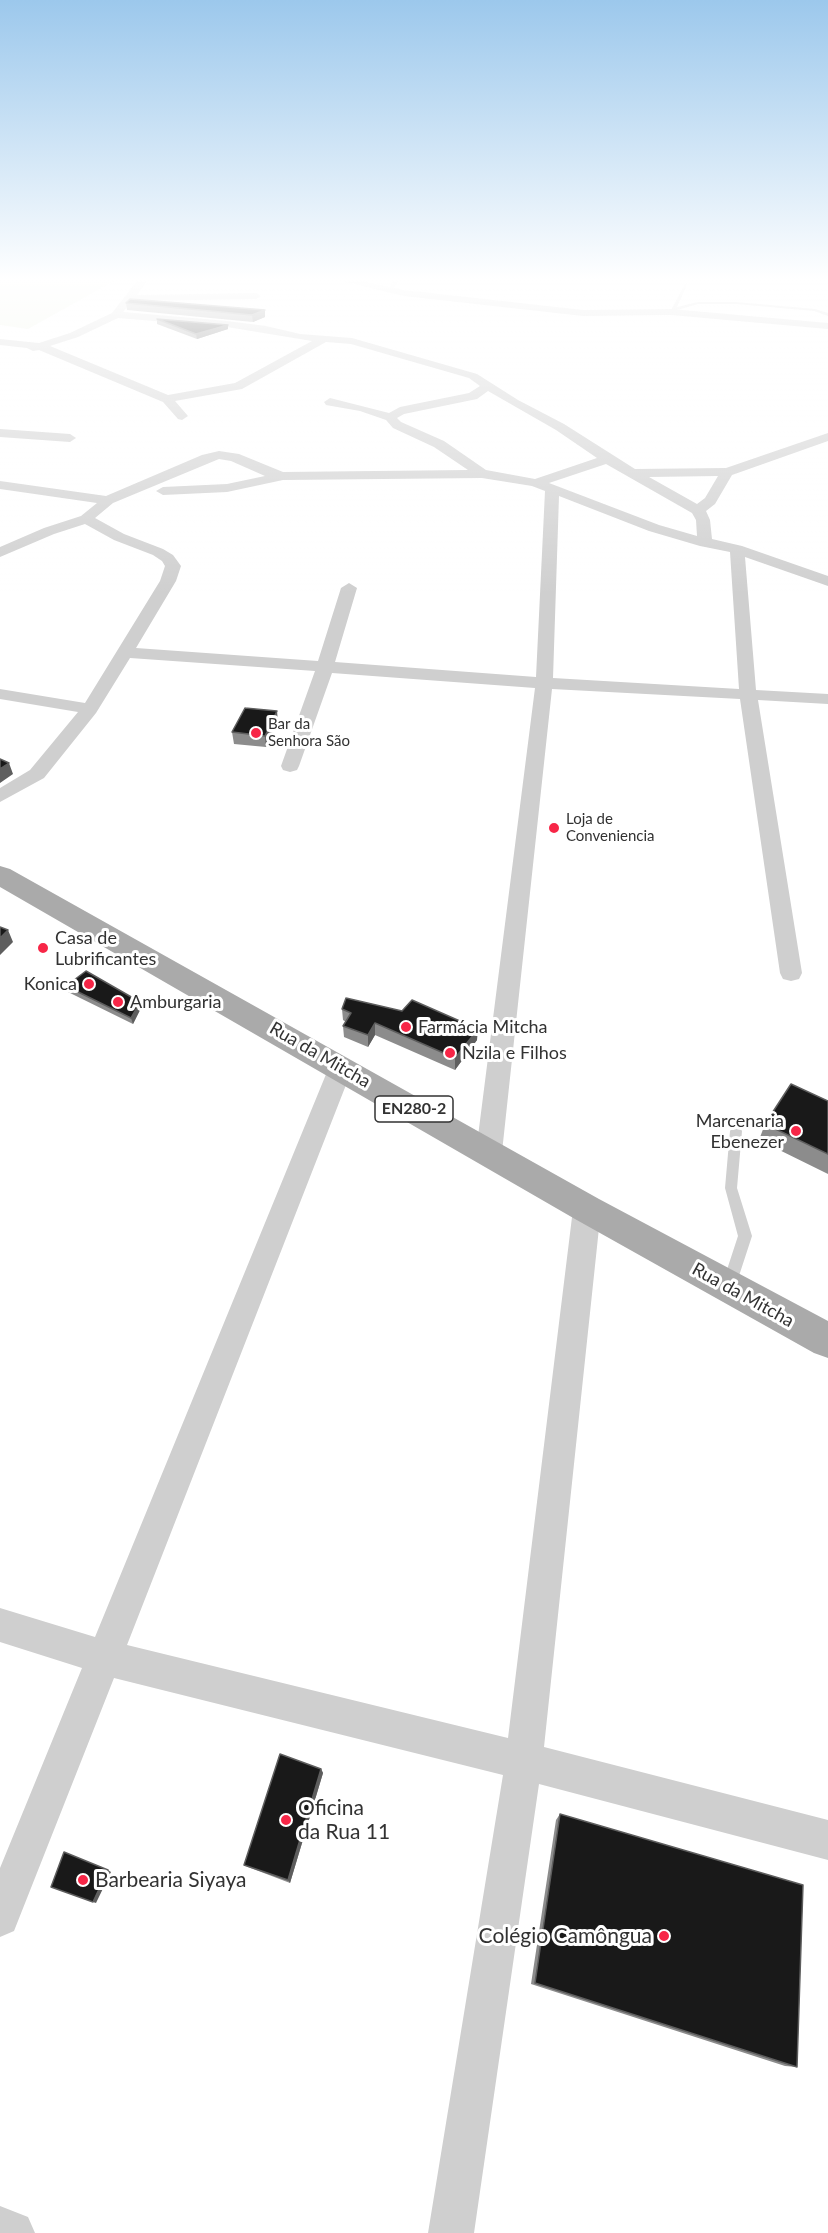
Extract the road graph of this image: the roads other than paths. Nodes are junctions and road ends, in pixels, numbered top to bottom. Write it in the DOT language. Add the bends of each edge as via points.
graph roads {
  1 [pos="134,385"];
  2 [pos="239,385"];
  3 [pos="489,386"];
  4 [pos="167,399"];
  5 [pos="330,402"];
  6 [pos="182,416"];
  7 [pos="390,417"];
  8 [pos="0,433"];
  9 [pos="828,437"];
  10 [pos="70,438"];
  11 [pos="607,459"];
  12 [pos="727,472"];
  13 [pos="631,473"];
  14 [pos="482,474"];
  15 [pos="283,476"];
  16 [pos="536,483"];
  17 [pos="0,485"];
  18 [pos="552,489"];
  19 [pos="163,491"];
  20 [pos="108,500"];
  21 [pos="698,510"];
  22 [pos="86,519"];
  23 [pos="705,543"];
  24 [pos="737,549"];
  25 [pos="0,553"];
  26 [pos="828,581"];
  27 [pos="349,588"];
  28 [pos="123,652"];
  29 [pos="325,667"];
  30 [pos="544,683"];
  31 [pos="0,694"];
  32 [pos="748,695"];
  33 [pos="828,699"];
  34 [pos="90,710"];
  35 [pos="290,766"];
  36 [pos="0,796"];
  37 [pos="0,875"];
  38 [pos="791,973"];
  39 [pos="341,1067"];
  40 [pos="736,1131"];
  41 [pos="489,1152"];
  42 [pos="587,1209"];
  43 [pos="728,1287"];
  44 [pos="828,1341"];
  45 [pos="0,1625"];
  46 [pos="105,1658"];
  47 [pos="524,1761"];
  48 [pos="828,1840"];
  49 [pos="0,1917"];
  50 [pos="0,2229"];
  51 [pos="12,2233"];
  52 [pos="451,2233"];
  1 -- 4 [label="street"];
  2 -- 4 [label="street"];
  3 -- 7 [label="street" via="473,396 400,411"];
  3 -- 11 [label="street"];
  4 -- 6 [label="street"];
  5 -- 7 [label="street"];
  7 -- 14 [label="street" via="398,426 439,444"];
  8 -- 10 [label="street"];
  9 -- 12 [label="street"];
  11 -- 13 [label="street"];
  11 -- 16 [label="street"];
  12 -- 13 [label="street"];
  12 -- 21 [label="street" via="710,501"];
  13 -- 21 [label="street"];
  14 -- 15 [label="street"];
  14 -- 16 [label="street"];
  15 -- 19 [label="street" via="227,488"];
  15 -- 20 [label="street" via="219,455"];
  16 -- 18 [label="street"];
  17 -- 20 [label="street"];
  18 -- 23 [label="street"];
  18 -- 30 [label="street"];
  20 -- 22 [label="street"];
  21 -- 23 [label="street" via="704,520"];
  22 -- 25 [label="street"];
  22 -- 28 [label="street" via="158,552 173,566 168,581"];
  23 -- 24 [label="street"];
  24 -- 26 [label="street"];
  24 -- 32 [label="street"];
  27 -- 29 [label="street"];
  28 -- 29 [label="street"];
  28 -- 34 [label="street"];
  29 -- 30 [label="street"];
  29 -- 35 [label="street"];
  30 -- 32 [label="street"];
  30 -- 41 [label="street"];
  31 -- 34 [label="street"];
  32 -- 33 [label="street"];
  32 -- 38 [label="street"];
  34 -- 36 [label="street" via="38,774"];
  37 -- 39 [label="main road, Rua da Mitcha / EN280-2"];
  39 -- 41 [label="main road, Rua da Mitcha / EN280-2"];
  39 -- 46 [label="street"];
  40 -- 43 [label="lane" via="731,1188 745,1236"];
  41 -- 42 [label="main road, Rua da Mitcha / EN280-2"];
  42 -- 43 [label="main road, Rua da Mitcha / EN280-2"];
  42 -- 47 [label="street"];
  43 -- 44 [label="main road, Rua da Mitcha / EN280-2"];
  45 -- 46 [label="street"];
  46 -- 47 [label="street"];
  46 -- 49 [label="street"];
  47 -- 48 [label="street"];
  47 -- 52 [label="street"];
  50 -- 51 [label="street"];
}
